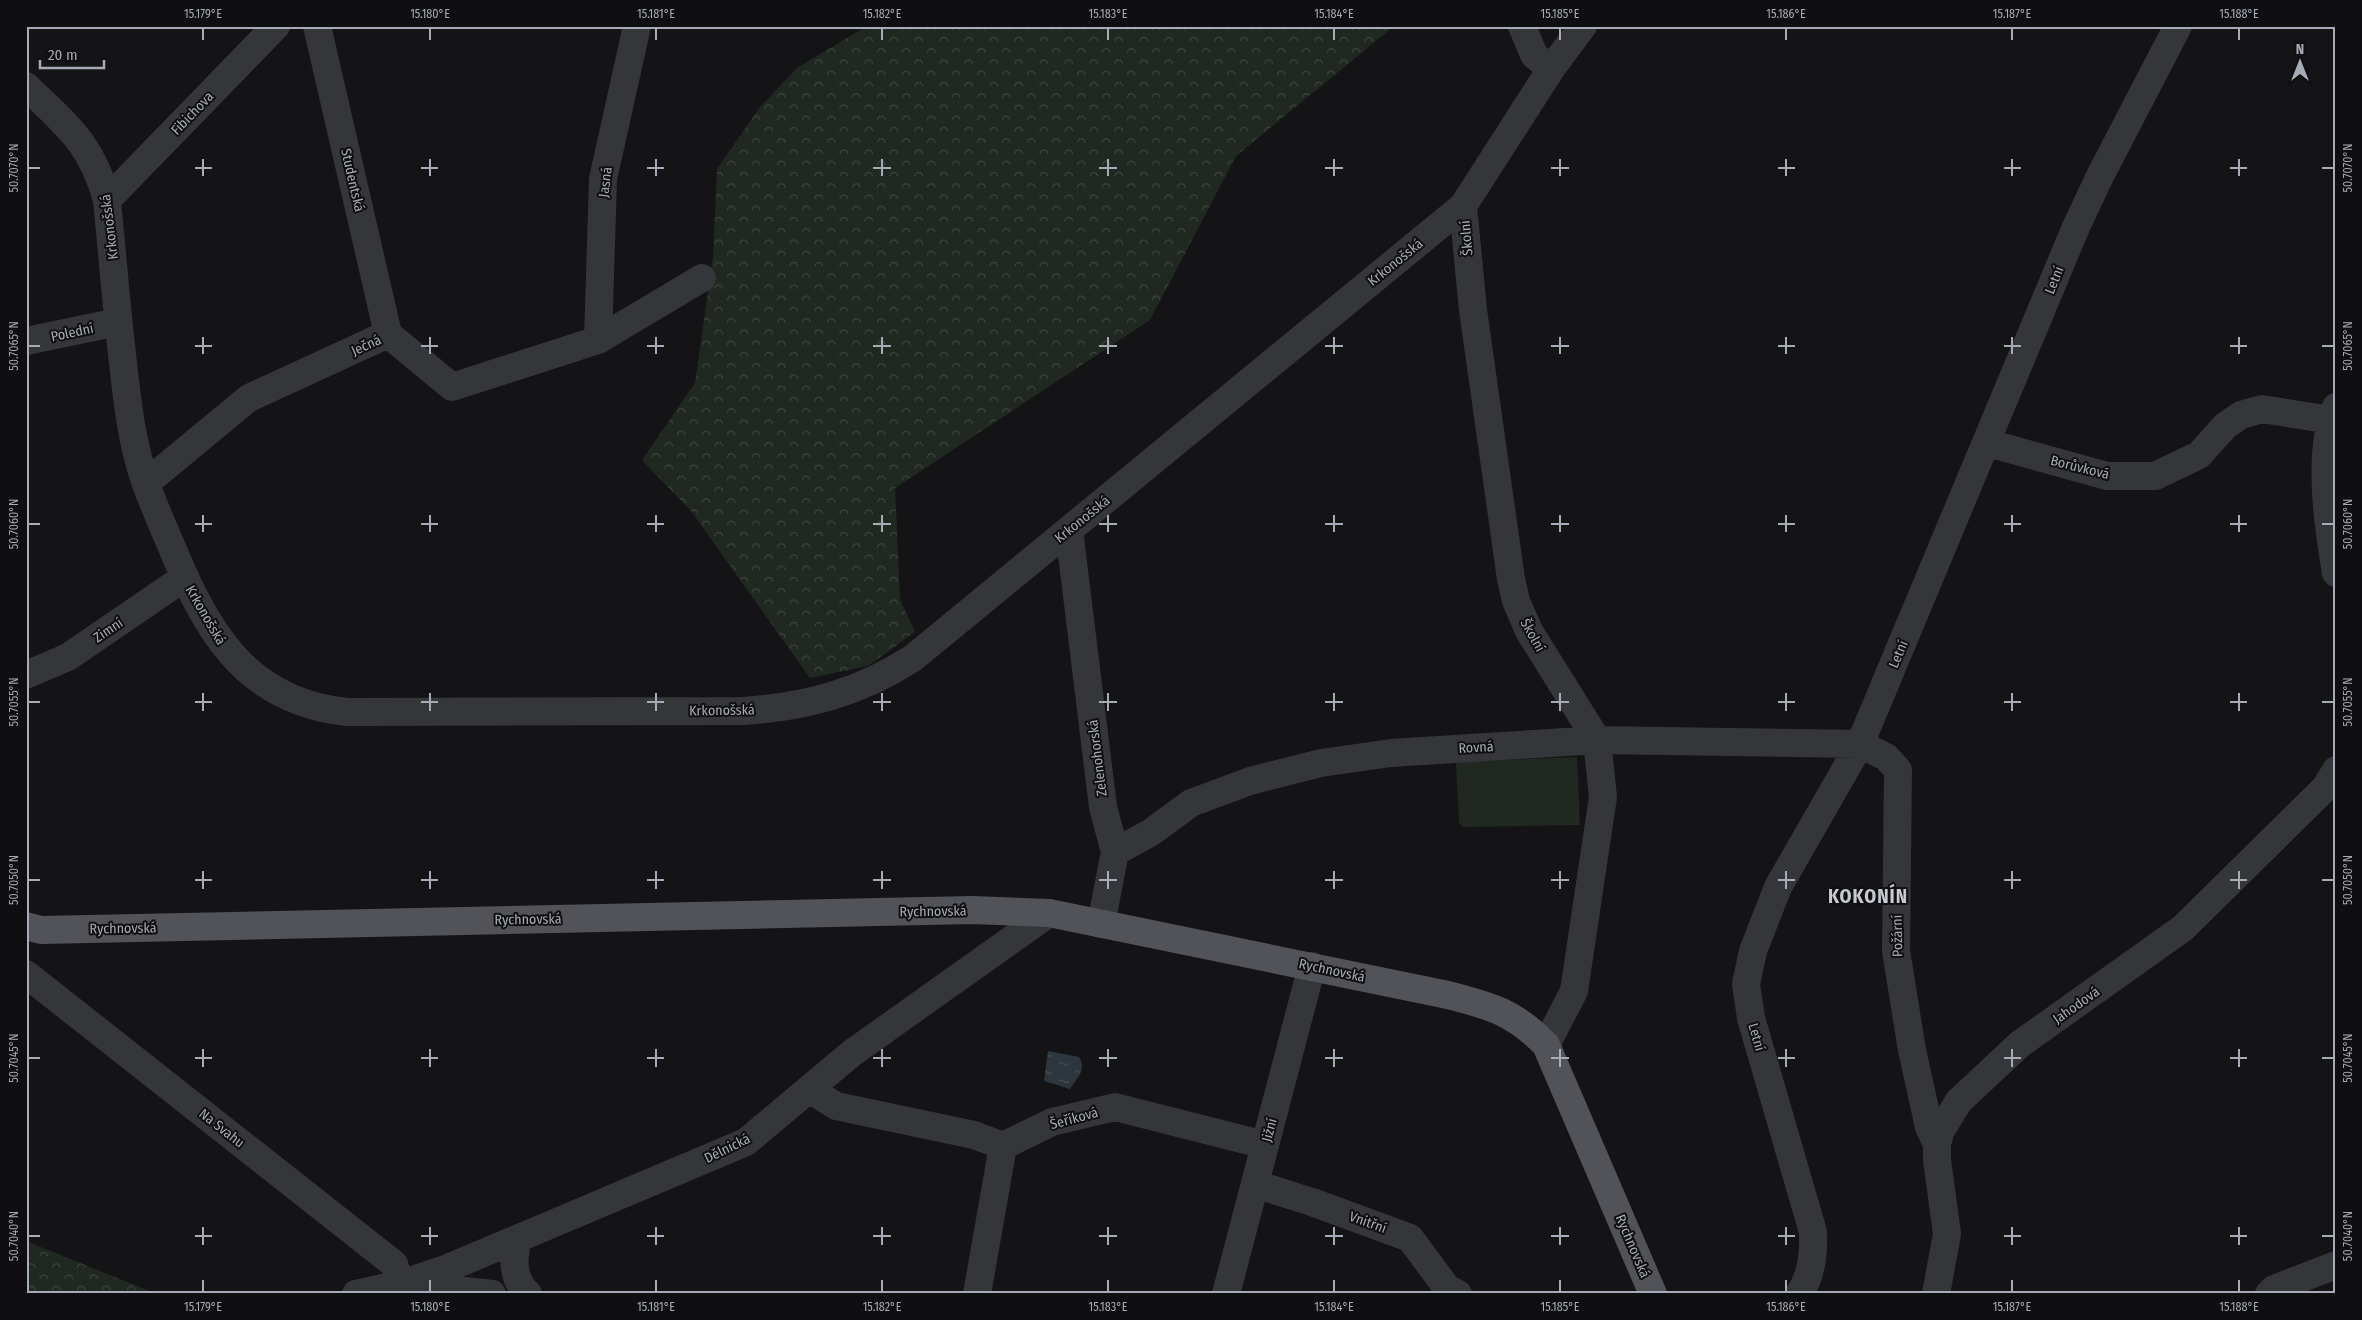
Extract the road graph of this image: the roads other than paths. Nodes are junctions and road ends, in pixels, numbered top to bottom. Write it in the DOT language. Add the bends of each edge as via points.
graph roads {
  1 [pos="276,26"];
  2 [pos="318,26"];
  3 [pos="637,26"];
  4 [pos="1522,26"];
  5 [pos="1583,26"];
  6 [pos="2178,26"];
  7 [pos="1551,69"];
  8 [pos="26,86"];
  9 [pos="107,200"];
  10 [pos="1463,206"];
  11 [pos="702,278"];
  12 [pos="118,322"];
  13 [pos="388,334"];
  14 [pos="598,340"];
  15 [pos="26,341"];
  16 [pos="2334,414"];
  17 [pos="1988,443"];
  18 [pos="146,483"];
  19 [pos="1069,530"];
  20 [pos="2336,573"];
  21 [pos="185,578"];
  22 [pos="26,675"];
  23 [pos="1597,740"];
  24 [pos="1860,744"];
  25 [pos="2336,770"];
  26 [pos="1114,852"];
  27 [pos="1049,913"];
  28 [pos="1101,924"];
  29 [pos="26,926"];
  30 [pos="1312,966"];
  31 [pos="26,974"];
  32 [pos="1546,1045"];
  33 [pos="809,1089"];
  34 [pos="1937,1144"];
  35 [pos="1265,1145"];
  36 [pos="1003,1146"];
  37 [pos="1255,1184"];
  38 [pos="519,1238"];
  39 [pos="2336,1265"];
  40 [pos="402,1289"];
  41 [pos="356,1294"];
  42 [pos="492,1294"];
  43 [pos="528,1294"];
  44 [pos="977,1294"];
  45 [pos="1226,1294"];
  46 [pos="1458,1294"];
  47 [pos="1653,1294"];
  48 [pos="1798,1294"];
  49 [pos="1936,1294"];
  50 [pos="2269,1294"];
  1 -- 9 [label="street, Fibichova"];
  2 -- 13 [label="street, Studentská"];
  3 -- 14 [label="street, Jasná" via="603,179"];
  4 -- 7 [label="street" via="1534,55"];
  5 -- 7 [label="street, Krkonošská"];
  6 -- 17 [label="street, Letní" via="2084,210"];
  7 -- 10 [label="street, Krkonošská"];
  8 -- 9 [label="street, Krkonošská" via="86,147 102,179"];
  9 -- 12 [label="street, Krkonošská"];
  10 -- 19 [label="street, Krkonošská"];
  10 -- 23 [label="street, Školní" via="1473,310 1516,601 1529,631"];
  11 -- 14 [label="street, Ječná"];
  12 -- 15 [label="street, Polední"];
  12 -- 18 [label="street, Krkonošská" via="127,401"];
  13 -- 14 [label="street, Ječná" via="452,387"];
  13 -- 18 [label="street, Ječná" via="249,398"];
  16 -- 17 [label="street, Borůvková" via="2262,409 2242,415 2224,426 2199,455 2155,476 2107,476"];
  16 -- 20 [label="street" via="2328,429 2325,513"];
  17 -- 24 [label="street, Letní"];
  18 -- 21 [label="street, Krkonošská"];
  19 -- 21 [label="street, Krkonošská" via="894,670 873,682 824,699 762,710 386,713 327,710 287,696 248,672 220,642"];
  19 -- 26 [label="street, Zelenohorská" via="1102,807"];
  21 -- 22 [label="street, Zimní" via="68,657"];
  23 -- 24 [label="street, Rovná"];
  23 -- 26 [label="street, Rovná" via="1391,753 1321,763 1250,781 1191,802 1150,833"];
  23 -- 32 [label="street, Školní" via="1603,797 1574,990"];
  24 -- 34 [label="street, Požární" via="1886,757 1898,770 1896,951 1927,1117"];
  24 -- 48 [label="street, Letní" via="1778,886 1753,951 1746,984 1752,1018 1813,1232 1814,1251 1810,1268 1805,1285"];
  25 -- 34 [label="street, Jahodová" via="2325,788 2183,928 2013,1050 1959,1101 1941,1130"];
  26 -- 28 [label="street, Zelenohorská"];
  27 -- 28 [label="main road, Rychnovská"];
  27 -- 29 [label="main road, Rychnovská" via="972,910 41,930"];
  27 -- 33 [label="street, Dělnická" via="852,1053"];
  28 -- 30 [label="main road, Rychnovská"];
  30 -- 32 [label="main road, Rychnovská" via="1448,995 1504,1012 1532,1030"];
  30 -- 35 [label="street, Jižní"];
  31 -- 40 [label="street, Na Svahu" via="394,1264"];
  32 -- 47 [label="main road, Rychnovská"];
  33 -- 36 [label="street" via="836,1106 974,1135"];
  33 -- 38 [label="street, Dělnická" via="746,1142"];
  34 -- 49 [label="street, Jahodová" via="1947,1234"];
  35 -- 36 [label="street, Šeříková" via="1115,1107 1052,1122"];
  35 -- 37 [label="street, Jižní"];
  36 -- 44 [label="street"];
  37 -- 45 [label="street, Jižní"];
  37 -- 46 [label="street, Vnitřní" via="1410,1238 1447,1288"];
  38 -- 40 [label="street, Dělnická"];
  38 -- 43 [label="street" via="514,1265 523,1290"];
  39 -- 50 [label="street" via="2274,1289"];
  40 -- 41 [label="street, Dělnická"];
  40 -- 42 [label="street"];
}
